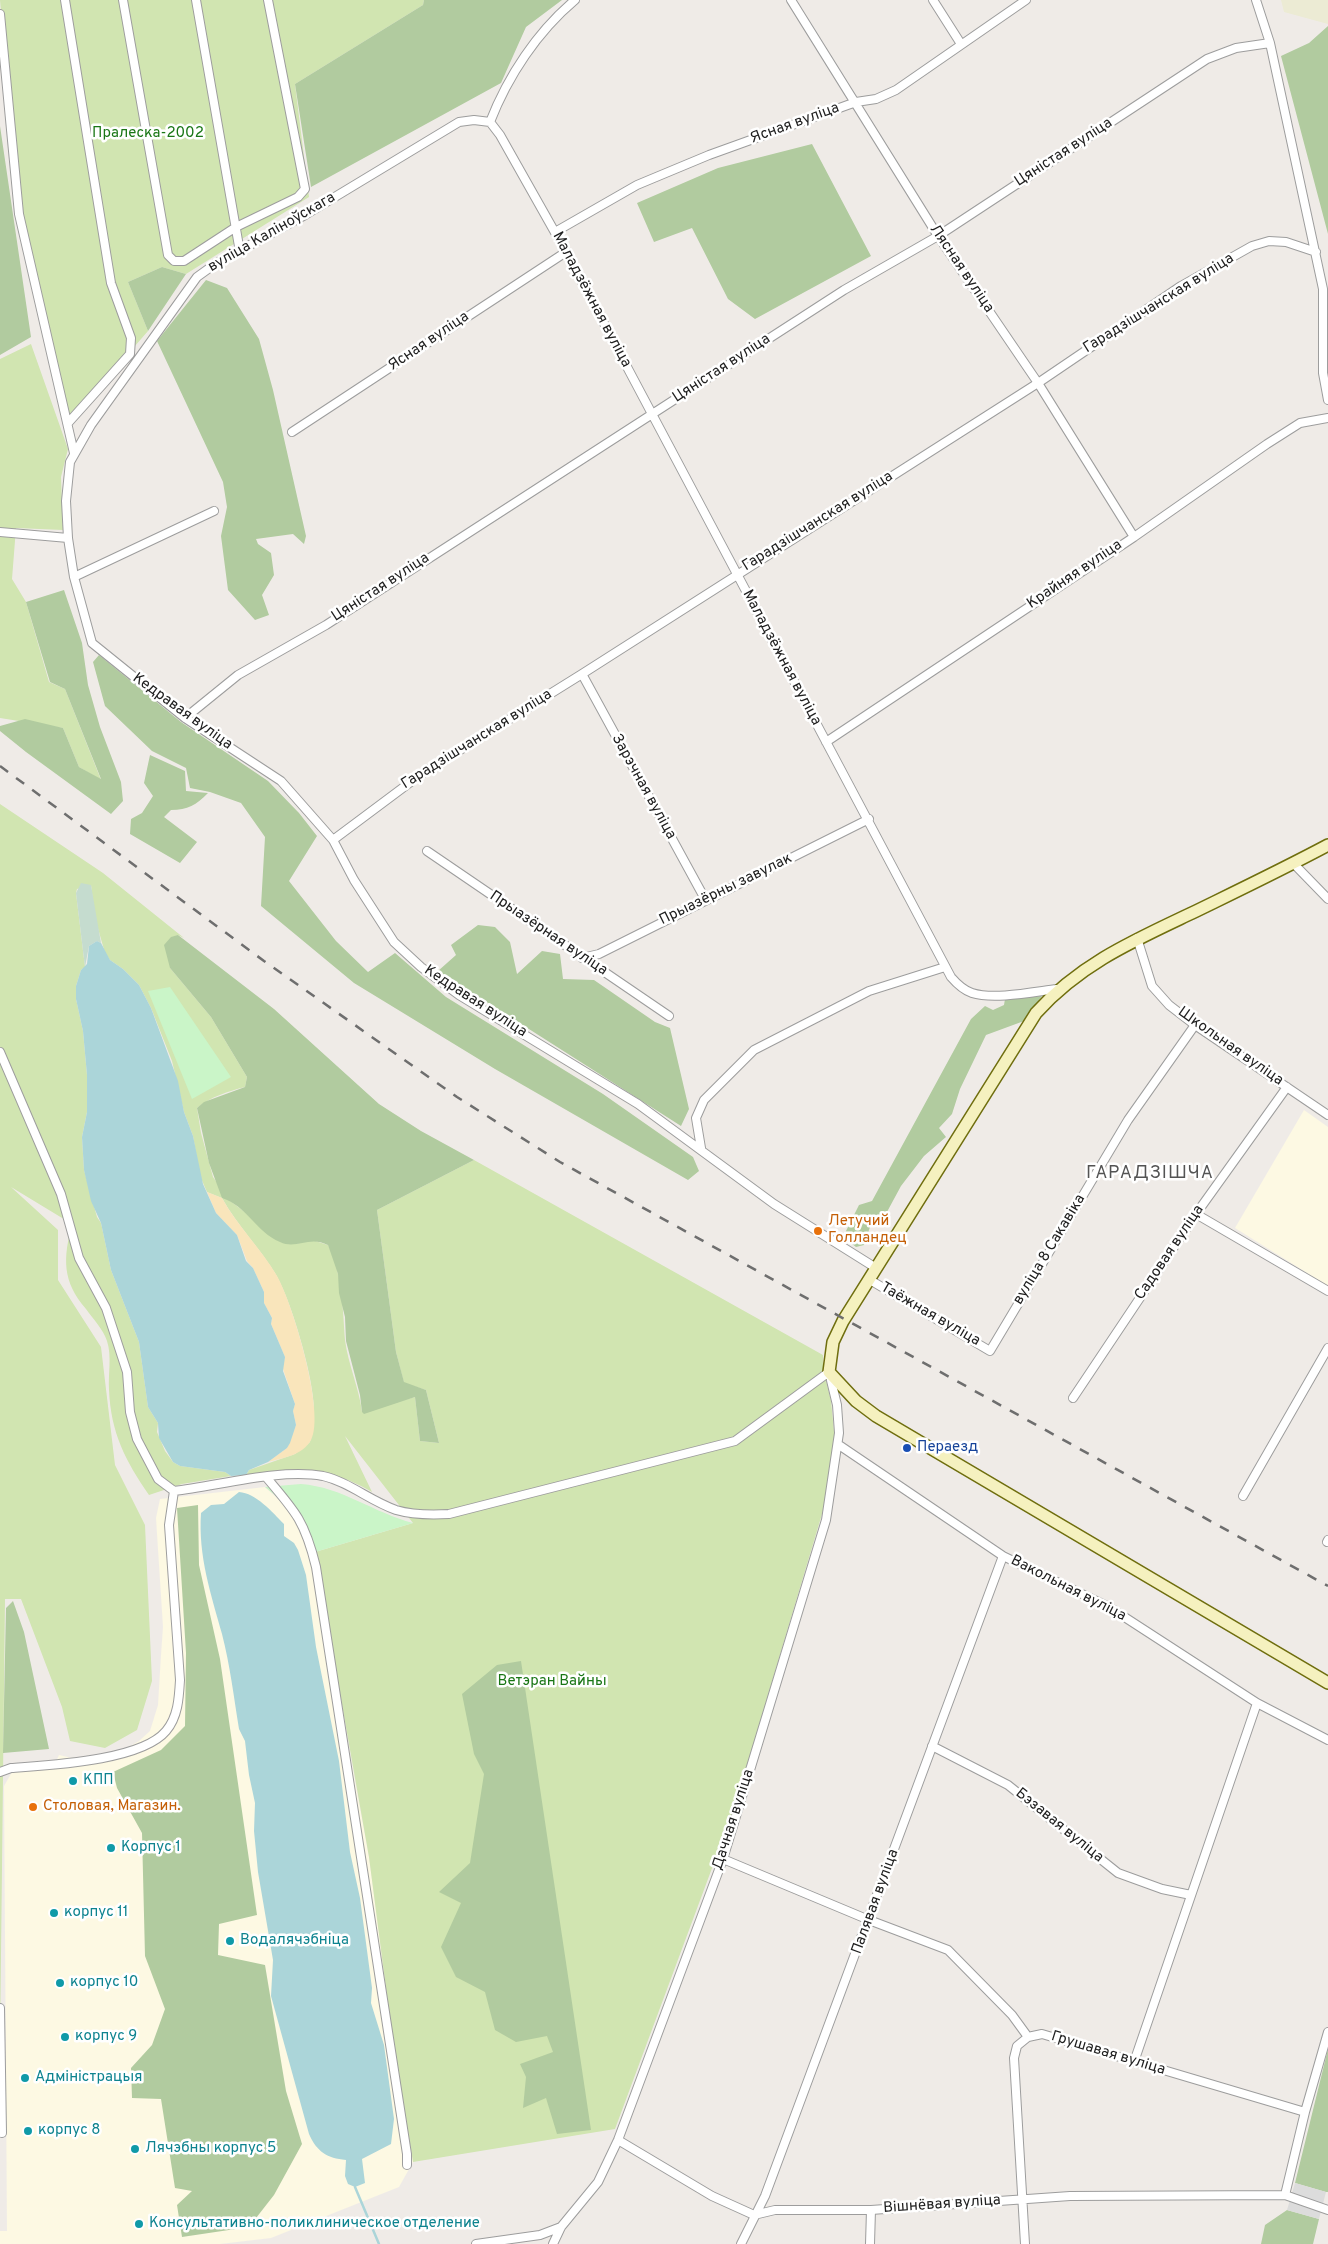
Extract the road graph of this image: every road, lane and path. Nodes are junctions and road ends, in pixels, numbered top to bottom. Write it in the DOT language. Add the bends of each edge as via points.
graph roads {
  1 [pos="65,0"];
  2 [pos="123,0"];
  3 [pos="196,0"];
  4 [pos="268,0"];
  5 [pos="575,0"];
  6 [pos="791,0"];
  7 [pos="932,0"];
  8 [pos="1026,0"];
  9 [pos="1256,0"];
  10 [pos="0,14"];
  11 [pos="1270,43"];
  12 [pos="961,44"];
  13 [pos="856,102"];
  14 [pos="490,122"];
  15 [pos="236,227"];
  16 [pos="555,232"];
  17 [pos="938,236"];
  18 [pos="240,252"];
  19 [pos="566,252"];
  20 [pos="1316,252"];
  21 [pos="1038,383"];
  22 [pos="1328,400"];
  23 [pos="652,415"];
  24 [pos="1328,418"];
  25 [pos="68,423"];
  26 [pos="292,432"];
  27 [pos="74,453"];
  28 [pos="214,511"];
  29 [pos="0,532"];
  30 [pos="1134,536"];
  31 [pos="68,538"];
  32 [pos="737,574"];
  33 [pos="74,577"];
  34 [pos="582,674"];
  35 [pos="186,718"];
  36 [pos="826,742"];
  37 [pos="869,820"];
  38 [pos="333,840"];
  39 [pos="1328,845"];
  40 [pos="427,851"];
  41 [pos="1293,864"];
  42 [pos="1328,899"];
  43 [pos="705,900"];
  44 [pos="1137,938"];
  45 [pos="582,958"];
  46 [pos="945,967"];
  47 [pos="1057,989"];
  48 [pos="669,1016"];
  49 [pos="1195,1025"];
  50 [pos="0,1052"];
  51 [pos="1287,1086"];
  52 [pos="1328,1115"];
  53 [pos="700,1148"];
  54 [pos="1196,1214"];
  55 [pos="876,1268"];
  56 [pos="870,1280"];
  57 [pos="1328,1292"];
  58 [pos="1328,1348"];
  59 [pos="990,1351"];
  60 [pos="829,1372"];
  61 [pos="1073,1398"];
  62 [pos="839,1445"];
  63 [pos="266,1477"];
  64 [pos="174,1491"];
  65 [pos="1243,1496"];
  66 [pos="1003,1556"];
  67 [pos="1328,1683"];
  68 [pos="1257,1703"];
  69 [pos="1328,1740"];
  70 [pos="932,1746"];
  71 [pos="0,1772"];
  72 [pos="723,1858"];
  73 [pos="1191,1895"];
  74 [pos="869,1920"];
  75 [pos="0,2008"];
  76 [pos="1328,2032"];
  77 [pos="1028,2037"];
  78 [pos="1134,2062"];
  79 [pos="1305,2112"];
  80 [pos="2,2133"];
  81 [pos="618,2140"];
  82 [pos="407,2165"];
  83 [pos="1285,2195"];
  84 [pos="1021,2200"];
  85 [pos="871,2210"];
  86 [pos="1328,2210"];
  87 [pos="754,2215"];
  88 [pos="561,2228"];
  89 [pos="476,2244"];
  90 [pos="554,2244"];
  91 [pos="741,2244"];
  92 [pos="870,2244"];
  93 [pos="1025,2244"];
  1 -- 25 [label="street" via="111,283 131,338 130,354"];
  2 -- 15 [label="street" via="168,255 174,261 184,261"];
  3 -- 15 [label="street"];
  4 -- 15 [label="street" via="305,189 298,197"];
  5 -- 14 [label="street" via="521,62 502,91"];
  6 -- 13 [label="street, Лясная вуліца"];
  7 -- 12 [label="street"];
  8 -- 12 [label="street, Ясная вуліца"];
  9 -- 11 [label="street"];
  10 -- 25 [label="street" via="19,214"];
  11 -- 17 [label="street, Цяністая вуліца" via="1236,48 1207,59"];
  11 -- 20 [label="street"];
  12 -- 13 [label="street, Ясная вуліца" via="896,90 876,99"];
  13 -- 16 [label="street, Ясная вуліца" via="709,155 637,185"];
  13 -- 17 [label="street, Лясная вуліца"];
  14 -- 16 [label="street, Маладзёжная вуліца" via="500,134"];
  14 -- 18 [label="street, вуліца Каліноўскага" via="459,122"];
  15 -- 18 [label="street"];
  16 -- 19 [label="street, Маладзёжная вуліца"];
  17 -- 21 [label="street, Лясная вуліца"];
  17 -- 23 [label="street, Цяністая вуліца" via="844,290"];
  18 -- 27 [label="street, вуліца Каліноўскага" via="197,277"];
  19 -- 23 [label="street, Маладзёжная вуліца"];
  19 -- 26 [label="street, Ясная вуліца"];
  20 -- 21 [label="street, Гарадзішчанская вуліца" via="1286,242 1269,241 1252,246 1181,286"];
  20 -- 22 [label="street" via="1323,289 1323,373"];
  21 -- 30 [label="street, Лясная вуліца"];
  21 -- 32 [label="street, Гарадзішчанская вуліца"];
  23 -- 32 [label="street, Маладзёжная вуліца"];
  23 -- 35 [label="street, Цяністая вуліца" via="326,625 238,675"];
  24 -- 30 [label="street, Крайняя вуліца" via="1300,423"];
  25 -- 27 [label="street"];
  27 -- 31 [label="street, вуліца Каліноўскага" via="67,482"];
  28 -- 33 [label="street"];
  29 -- 31 [label="street"];
  30 -- 36 [label="street, Крайняя вуліца"];
  31 -- 33 [label="street, вуліца Каліноўскага"];
  32 -- 34 [label="street, Гарадзішчанская вуліца"];
  32 -- 36 [label="street, Маладзёжная вуліца"];
  33 -- 35 [label="street, Кедравая вуліца" via="92,643"];
  34 -- 38 [label="street, Гарадзішчанская вуліца" via="420,775"];
  34 -- 43 [label="street, Зарэчная вуліца"];
  35 -- 38 [label="street, Кедравая вуліца" via="281,781"];
  36 -- 37 [label="street, Маладзёжная вуліца"];
  37 -- 43 [label="street, Прыазёрны завулак"];
  37 -- 46 [label="street, Маладзёжная вуліца"];
  38 -- 53 [label="street, Кедравая вуліца" via="354,880 394,942 421,967 460,995 638,1104"];
  39 -- 41 [label="main road"];
  40 -- 45 [label="street, Прыазёрная вуліца"];
  41 -- 42 [label="street"];
  41 -- 44 [label="main road"];
  43 -- 45 [label="street, Прыазёрны завулак" via="599,954"];
  44 -- 47 [label="main road"];
  44 -- 49 [label="street, Школьная вуліца" via="1152,986 1169,1005"];
  45 -- 48 [label="street, Прыазёрная вуліца"];
  46 -- 47 [label="street, Маладзёжная вуліца" via="959,986 972,993 988,995"];
  46 -- 53 [label="street" via="869,991 754,1050 704,1100 696,1118"];
  47 -- 55 [label="main road" via="1036,1013"];
  49 -- 51 [label="street, Школьная вуліца"];
  49 -- 59 [label="street, вуліца 8 Сакавіка" via="1128,1120"];
  50 -- 64 [label="street" via="61,1194 79,1258 106,1308 127,1372 131,1419 137,1439 158,1479"];
  51 -- 52 [label="street, Школьная вуліца"];
  51 -- 54 [label="street, Садовая вуліца"];
  53 -- 55 [label="street, Кедравая вуліца" via="774,1204"];
  54 -- 57 [label="street"];
  54 -- 61 [label="street, Садовая вуліца"];
  55 -- 56 [label="main road"];
  56 -- 59 [label="street, Таёжная вуліца"];
  56 -- 60 [label="main road" via="833,1342"];
  58 -- 65 [label="street"];
  60 -- 62 [label="street, Дачная вуліца" via="839,1422"];
  60 -- 63 [label="street" via="735,1441 449,1514 396,1510 323,1476"];
  60 -- 67 [label="main road" via="876,1416"];
  62 -- 66 [label="street, Вакольная вуліца"];
  62 -- 72 [label="street, Дачная вуліца" via="826,1520"];
  63 -- 64 [label="street"];
  63 -- 82 [label="street" via="295,1511 304,1527 316,1567 408,2154"];
  64 -- 71 [label="street" via="169,1525 180,1680 172,1723 161,1736 134,1750"];
  66 -- 68 [label="street, Вакольная вуліца" via="1108,1607"];
  66 -- 70 [label="street, Палявая вуліца"];
  68 -- 69 [label="street, Вакольная вуліца"];
  68 -- 73 [label="street"];
  70 -- 73 [label="street, Бэзавая вуліца" via="1008,1785 1118,1873 1162,1889"];
  70 -- 74 [label="street, Палявая вуліца"];
  72 -- 74 [label="street"];
  72 -- 81 [label="street, Дачная вуліца"];
  73 -- 78 [label="street"];
  74 -- 77 [label="street" via="948,1950 1012,2015"];
  74 -- 87 [label="street, Палявая вуліца" via="765,2196"];
  75 -- 80 [label="street"];
  76 -- 79 [label="street"];
  77 -- 78 [label="street, Грушавая вуліца" via="1042,2034"];
  77 -- 84 [label="street" via="1017,2046 1014,2058"];
  78 -- 79 [label="street, Грушавая вуліца"];
  79 -- 83 [label="street"];
  81 -- 87 [label="street" via="712,2196"];
  81 -- 88 [label="street, Дачная вуліца" via="598,2182"];
  83 -- 84 [label="street, Вішнёвая вуліца" via="1070,2196"];
  83 -- 86 [label="street, Вішнёвая вуліца"];
  84 -- 85 [label="street, Вішнёвая вуліца"];
  84 -- 93 [label="street"];
  85 -- 87 [label="street, Вішнёвая вуліца" via="775,2210"];
  85 -- 92 [label="street"];
  87 -- 91 [label="street, Палявая вуліца"];
  88 -- 89 [label="street" via="540,2235"];
  88 -- 90 [label="street, Дачная вуліца"];
}
